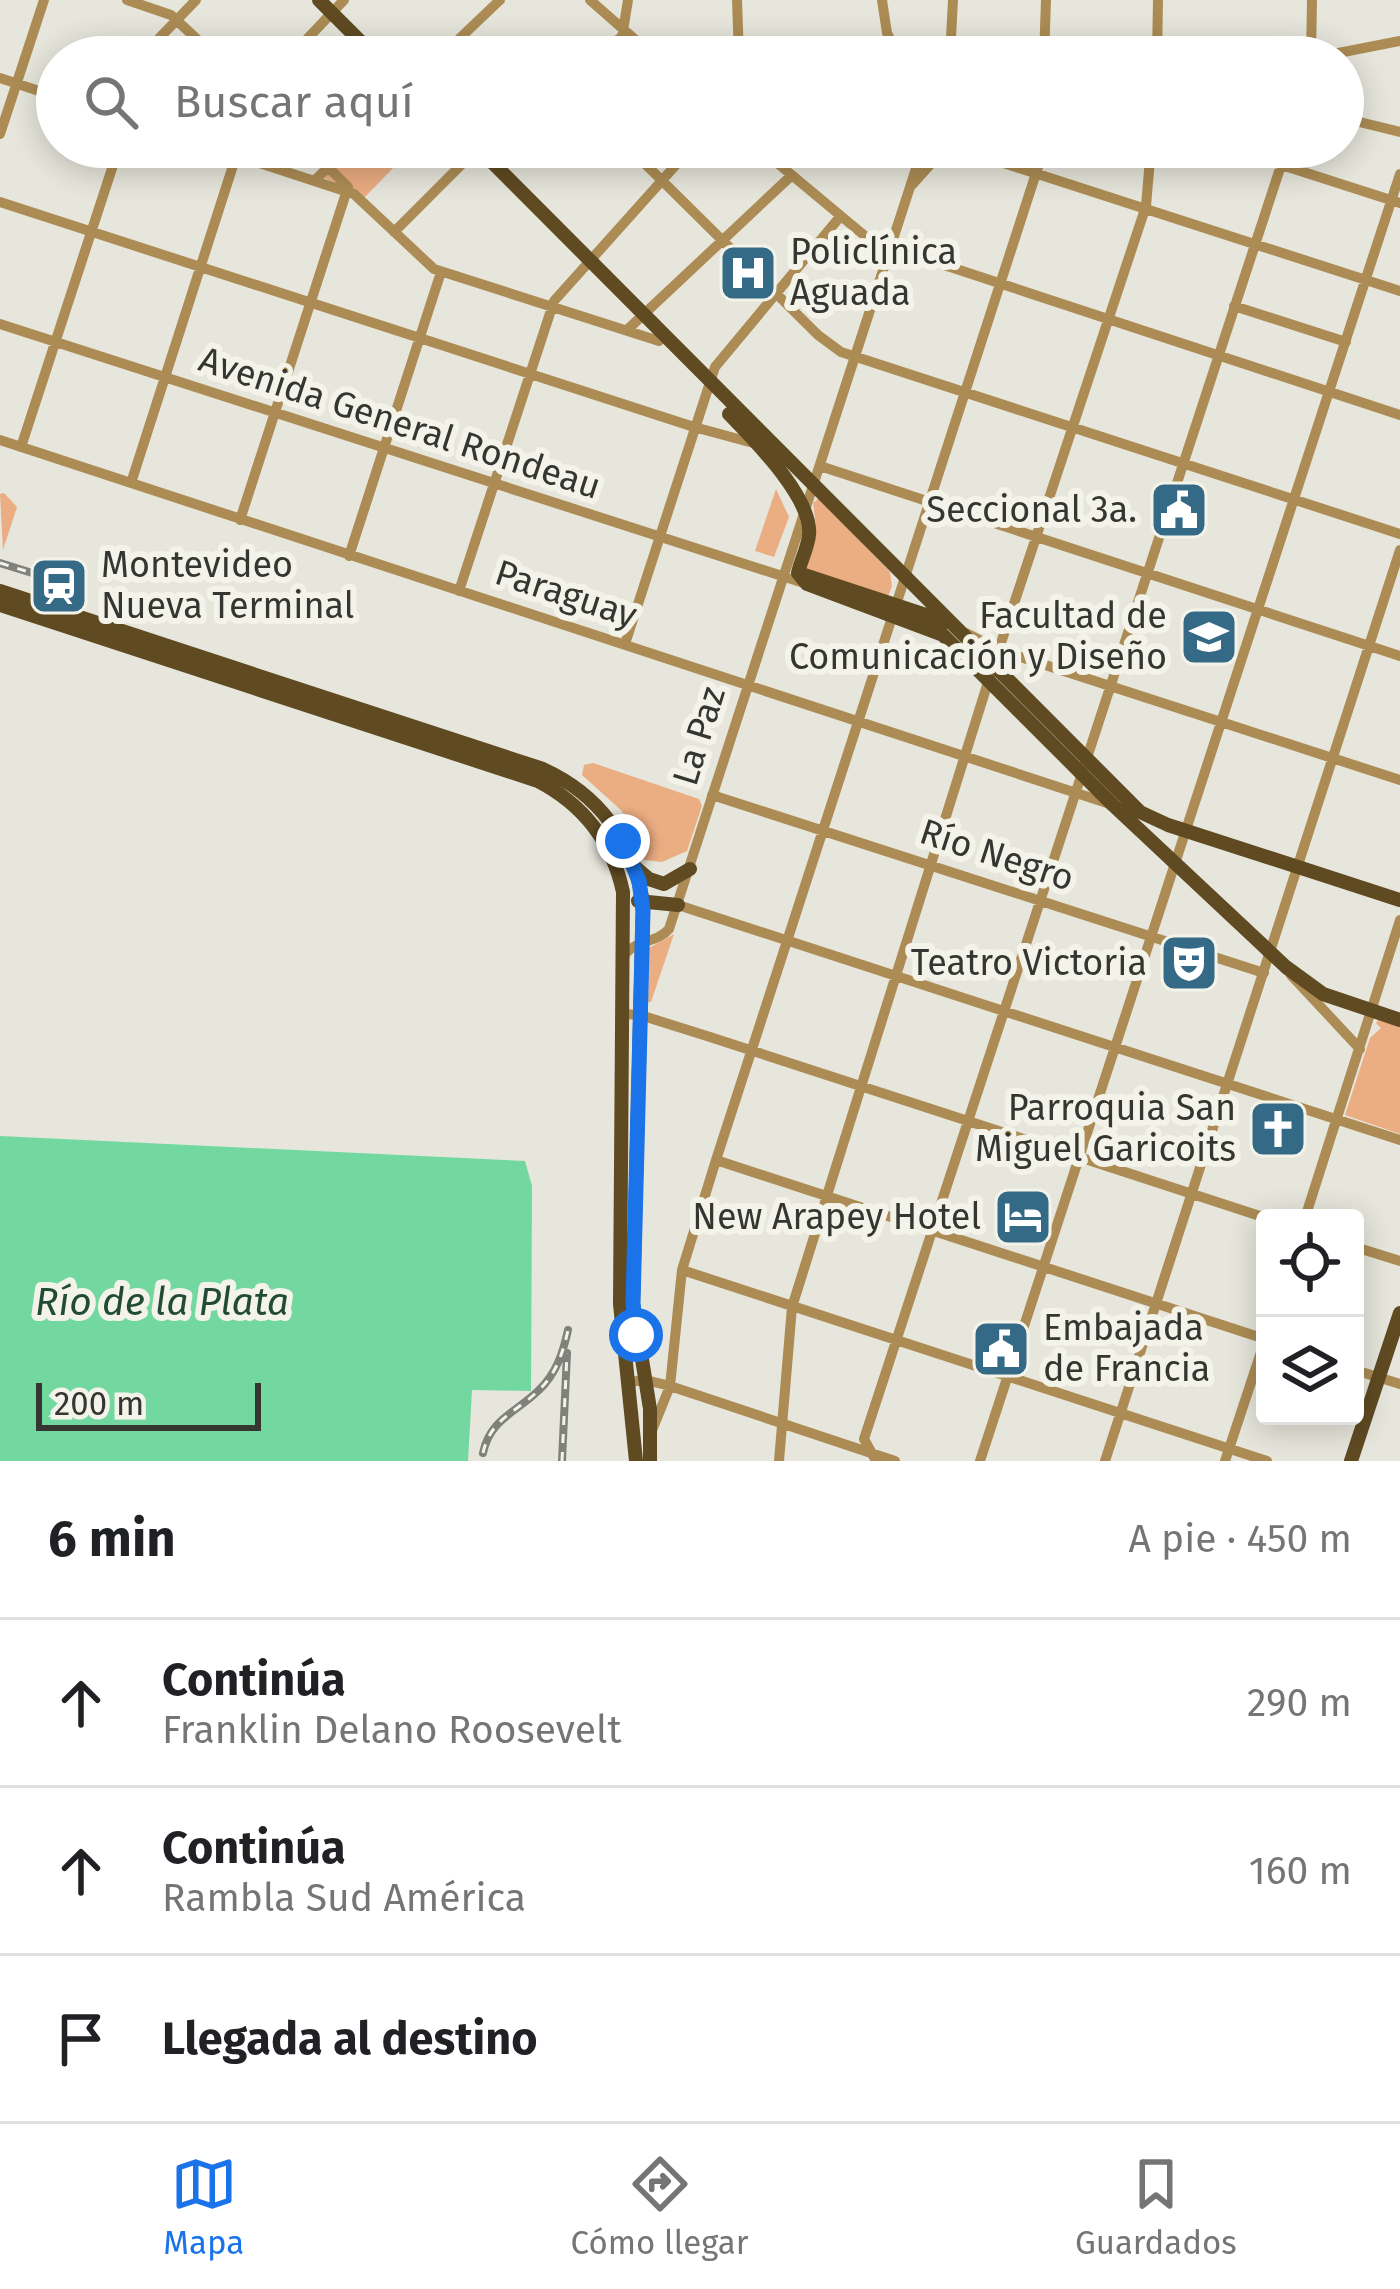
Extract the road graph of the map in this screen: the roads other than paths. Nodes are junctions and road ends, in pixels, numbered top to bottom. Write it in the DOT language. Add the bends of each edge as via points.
graph roads {
  1 [pos="44,0"];
  2 [pos="127,0"];
  3 [pos="196,0"];
  4 [pos="319,0"];
  5 [pos="500,0"];
  6 [pos="590,0"];
  7 [pos="628,0"];
  8 [pos="737,0"];
  9 [pos="872,0"];
  10 [pos="882,0"];
  11 [pos="953,0"];
  12 [pos="1046,0"];
  13 [pos="1157,0"];
  14 [pos="1312,0"];
  15 [pos="336,5"];
  16 [pos="884,16"];
  17 [pos="177,19"];
  18 [pos="625,30"];
  19 [pos="161,36"];
  20 [pos="194,36"];
  21 [pos="309,36"];
  22 [pos="360,36"];
  23 [pos="366,36"];
  24 [pos="462,36"];
  25 [pos="621,36"];
  26 [pos="632,36"];
  27 [pos="739,36"];
  28 [pos="891,36"];
  29 [pos="951,36"];
  30 [pos="1045,36"];
  31 [pos="1157,36"];
  32 [pos="1313,36"];
  33 [pos="1400,41"];
  34 [pos="1364,48"];
  35 [pos="0,79"];
  36 [pos="16,84"];
  37 [pos="36,90"];
  38 [pos="1364,123"];
  39 [pos="1400,132"];
  40 [pos="0,134"];
  41 [pos="112,168"];
  42 [pos="233,168"];
  43 [pos="281,168"];
  44 [pos="327,168"];
  45 [pos="329,168"];
  46 [pos="456,168"];
  47 [pos="493,168"];
  48 [pos="650,168"];
  49 [pos="674,168"];
  50 [pos="781,168"];
  51 [pos="916,168"];
  52 [pos="929,168"];
  53 [pos="1019,168"];
  54 [pos="1036,168"];
  55 [pos="1149,168"];
  56 [pos="1280,168"];
  57 [pos="1291,168"];
  58 [pos="1035,173"];
  59 [pos="1400,174"];
  60 [pos="790,176"];
  61 [pos="314,181"];
  62 [pos="663,181"];
  63 [pos="909,188"];
  64 [pos="351,193"];
  65 [pos="1396,201"];
  66 [pos="0,202"];
  67 [pos="1146,206"];
  68 [pos="839,218"];
  69 [pos="92,231"];
  70 [pos="394,232"];
  71 [pos="722,240"];
  72 [pos="1255,243"];
  73 [pos="890,247"];
  74 [pos="587,264"];
  75 [pos="201,266"];
  76 [pos="441,272"];
  77 [pos="1366,280"];
  78 [pos="998,283"];
  79 [pos="1400,291"];
  80 [pos="776,293"];
  81 [pos="310,302"];
  82 [pos="552,307"];
  83 [pos="1234,307"];
  84 [pos="1109,320"];
  85 [pos="636,321"];
  86 [pos="0,324"];
  87 [pos="421,337"];
  88 [pos="55,342"];
  89 [pos="1346,342"];
  90 [pos="1218,355"];
  91 [pos="854,356"];
  92 [pos="530,372"];
  93 [pos="165,378"];
  94 [pos="708,386"];
  95 [pos="964,392"];
  96 [pos="1330,392"];
  97 [pos="274,413"];
  98 [pos="1400,415"];
  99 [pos="694,427"];
  100 [pos="1072,428"];
  101 [pos="0,440"];
  102 [pos="758,444"];
  103 [pos="21,447"];
  104 [pos="384,449"];
  105 [pos="1183,464"];
  106 [pos="820,466"];
  107 [pos="131,483"];
  108 [pos="814,483"];
  109 [pos="494,485"];
  110 [pos="1295,500"];
  111 [pos="928,502"];
  112 [pos="803,512"];
  113 [pos="240,520"];
  114 [pos="1400,534"];
  115 [pos="1036,536"];
  116 [pos="659,539"];
  117 [pos="1400,550"];
  118 [pos="350,556"];
  119 [pos="1146,573"];
  120 [pos="782,576"];
  121 [pos="904,576"];
  122 [pos="802,579"];
  123 [pos="0,591"];
  124 [pos="460,591"];
  125 [pos="0,605"];
  126 [pos="894,608"];
  127 [pos="1259,609"];
  128 [pos="956,627"];
  129 [pos="625,644"];
  130 [pos="1368,645"];
  131 [pos="1400,656"];
  132 [pos="995,664"];
  133 [pos="746,683"];
  134 [pos="1110,686"];
  135 [pos="342,710"];
  136 [pos="858,721"];
  137 [pos="1222,722"];
  138 [pos="965,756"];
  139 [pos="1332,759"];
  140 [pos="1084,766"];
  141 [pos="1400,780"];
  142 [pos="1076,793"];
  143 [pos="712,795"];
  144 [pos="1113,805"];
  145 [pos="822,830"];
  146 [pos="1187,831"];
  147 [pos="1177,862"];
  148 [pos="931,866"];
  149 [pos="634,867"];
  150 [pos="1298,867"];
  151 [pos="690,869"];
  152 [pos="623,892"];
  153 [pos="1400,900"];
  154 [pos="1040,901"];
  155 [pos="643,902"];
  156 [pos="678,905"];
  157 [pos="1400,920"];
  158 [pos="1152,937"];
  159 [pos="785,940"];
  160 [pos="643,942"];
  161 [pos="1271,952"];
  162 [pos="625,954"];
  163 [pos="1286,967"];
  164 [pos="1264,973"];
  165 [pos="896,976"];
  166 [pos="1372,1010"];
  167 [pos="1004,1012"];
  168 [pos="624,1014"];
  169 [pos="640,1015"];
  170 [pos="1400,1020"];
  171 [pos="1114,1048"];
  172 [pos="1360,1049"];
  173 [pos="750,1050"];
  174 [pos="1228,1085"];
  175 [pos="861,1086"];
  176 [pos="1336,1120"];
  177 [pos="968,1121"];
  178 [pos="1400,1141"];
  179 [pos="1080,1158"];
  180 [pos="716,1160"];
  181 [pos="1191,1194"];
  182 [pos="827,1197"];
  183 [pos="1308,1209"];
  184 [pos="1256,1215"];
  185 [pos="932,1232"];
  186 [pos="1364,1250"];
  187 [pos="1400,1261"];
  188 [pos="1044,1268"];
  189 [pos="682,1270"];
  190 [pos="1156,1304"];
  191 [pos="792,1307"];
  192 [pos="1400,1313"];
  193 [pos="1256,1336"];
  194 [pos="896,1340"];
  195 [pos="1256,1366"];
  196 [pos="1364,1373"];
  197 [pos="1009,1376"];
  198 [pos="1379,1378"];
  199 [pos="638,1381"];
  200 [pos="1400,1384"];
  201 [pos="670,1386"];
  202 [pos="1120,1413"];
  203 [pos="781,1424"];
  204 [pos="651,1434"];
  205 [pos="1227,1455"];
  206 [pos="872,1456"];
  207 [pos="636,1461"];
  208 [pos="650,1461"];
  209 [pos="779,1461"];
  210 [pos="895,1461"];
  211 [pos="980,1461"];
  212 [pos="1105,1461"];
  213 [pos="1267,1461"];
  214 [pos="1351,1461"];
  1 -- 36 [label="street"];
  2 -- 17 [label="street"];
  3 -- 17 [label="street"];
  4 -- 15 [label="main road"];
  5 -- 24 [label="street"];
  6 -- 18 [label="street"];
  7 -- 18 [label="street"];
  8 -- 27 [label="street"];
  9 -- 16 [label="street"];
  10 -- 16 [label="street"];
  11 -- 29 [label="street"];
  12 -- 30 [label="street"];
  13 -- 31 [label="street"];
  14 -- 32 [label="street"];
  15 -- 21 [label="street"];
  15 -- 22 [label="main road"];
  15 -- 23 [label="main road"];
  16 -- 28 [label="street"];
  17 -- 19 [label="street"];
  17 -- 20 [label="street"];
  18 -- 25 [label="street"];
  18 -- 26 [label="street"];
  33 -- 34 [label="street"];
  35 -- 36 [label="street"];
  36 -- 37 [label="street"];
  36 -- 40 [label="street"];
  38 -- 39 [label="street"];
  41 -- 69 [label="street"];
  42 -- 75 [label="street"];
  43 -- 61 [label="street"];
  44 -- 61 [label="street"];
  45 -- 64 [label="street"];
  46 -- 70 [label="street"];
  47 -- 74 [label="main road"];
  48 -- 62 [label="street"];
  49 -- 62 [label="street"];
  50 -- 60 [label="street"];
  51 -- 63 [label="street, La Paz"];
  52 -- 63 [label="street"];
  53 -- 58 [label="street"];
  54 -- 58 [label="street"];
  55 -- 67 [label="street"];
  56 -- 72 [label="street"];
  57 -- 65 [label="street"];
  58 -- 67 [label="street"];
  58 -- 78 [label="street"];
  59 -- 65 [label="street"];
  60 -- 68 [label="street"];
  60 -- 71 [label="street"];
  61 -- 64 [label="street"];
  62 -- 71 [label="street"];
  62 -- 74 [label="street"];
  63 -- 73 [label="street, La Paz"];
  64 -- 70 [label="street"];
  64 -- 81 [label="street"];
  65 -- 77 [label="street"];
  66 -- 69 [label="street"];
  67 -- 72 [label="street"];
  67 -- 84 [label="street"];
  68 -- 73 [label="street"];
  68 -- 80 [label="street"];
  69 -- 75 [label="street"];
  69 -- 88 [label="street"];
  70 -- 76 [label="street"];
  71 -- 80 [label="street"];
  71 -- 85 [label="street"];
  72 -- 77 [label="street"];
  72 -- 83 [label="street"];
  73 -- 78 [label="street"];
  73 -- 91 [label="street, La Paz"];
  74 -- 82 [label="street"];
  74 -- 85 [label="main road"];
  75 -- 81 [label="street"];
  75 -- 93 [label="street"];
  76 -- 82 [label="street"];
  76 -- 87 [label="street"];
  77 -- 79 [label="street"];
  77 -- 89 [label="street"];
  78 -- 84 [label="street"];
  78 -- 95 [label="street"];
  80 -- 91 [label="street" via="826,343"];
  80 -- 94 [label="street" via="717,363"];
  81 -- 87 [label="street"];
  81 -- 97 [label="street"];
  82 -- 85 [label="street"];
  82 -- 92 [label="street"];
  83 -- 89 [label="street"];
  83 -- 90 [label="street"];
  84 -- 90 [label="street"];
  84 -- 100 [label="street"];
  85 -- 94 [label="main road"];
  85 -- 94 [label="main road"];
  86 -- 88 [label="street, Avenida General Rondeau"];
  87 -- 92 [label="street"];
  87 -- 104 [label="street"];
  88 -- 93 [label="street, Avenida General Rondeau"];
  88 -- 103 [label="street"];
  89 -- 96 [label="street"];
  90 -- 96 [label="street"];
  90 -- 105 [label="street"];
  91 -- 95 [label="street"];
  91 -- 106 [label="street, La Paz"];
  92 -- 99 [label="street"];
  92 -- 109 [label="street"];
  93 -- 97 [label="street, Avenida General Rondeau"];
  93 -- 107 [label="street"];
  94 -- 99 [label="street"];
  94 -- 102 [label="main road"];
  94 -- 108 [label="main road"];
  95 -- 100 [label="street"];
  95 -- 111 [label="street"];
  96 -- 98 [label="street"];
  96 -- 110 [label="street"];
  97 -- 104 [label="street, Avenida General Rondeau"];
  97 -- 113 [label="street"];
  99 -- 102 [label="street"];
  99 -- 116 [label="street"];
  100 -- 105 [label="street"];
  100 -- 115 [label="street"];
  101 -- 103 [label="street, Paraguay"];
  102 -- 112 [label="main road"];
  103 -- 107 [label="street, Paraguay"];
  104 -- 109 [label="street, Avenida General Rondeau"];
  104 -- 118 [label="street"];
  105 -- 110 [label="street"];
  105 -- 119 [label="street"];
  106 -- 108 [label="street, La Paz"];
  106 -- 111 [label="street"];
  107 -- 113 [label="street, Paraguay"];
  108 -- 112 [label="street, La Paz"];
  108 -- 121 [label="main road"];
  109 -- 116 [label="street, Avenida General Rondeau"];
  109 -- 124 [label="street"];
  110 -- 114 [label="street"];
  110 -- 127 [label="street"];
  111 -- 115 [label="street"];
  111 -- 121 [label="street"];
  112 -- 120 [label="street, La Paz"];
  112 -- 122 [label="main road, La Paz" via="809,533"];
  113 -- 118 [label="street, Paraguay"];
  115 -- 119 [label="street"];
  115 -- 132 [label="street"];
  116 -- 120 [label="street, Avenida General Rondeau"];
  116 -- 129 [label="street"];
  117 -- 130 [label="street"];
  118 -- 124 [label="street, Paraguay"];
  119 -- 127 [label="street"];
  119 -- 134 [label="street"];
  120 -- 122 [label="street, Avenida General Rondeau"];
  120 -- 133 [label="street, La Paz"];
  121 -- 126 [label="street"];
  121 -- 128 [label="main road"];
  122 -- 126 [label="main road, Avenida General Rondeau"];
  123 -- 135 [label="main road"];
  124 -- 129 [label="street, Paraguay"];
  125 -- 135 [label="main road"];
  126 -- 128 [label="main road, Avenida General Rondeau"];
  126 -- 132 [label="main road"];
  126 -- 136 [label="street"];
  127 -- 130 [label="street"];
  127 -- 137 [label="street"];
  128 -- 132 [label="main road"];
  129 -- 133 [label="street, Paraguay"];
  130 -- 131 [label="street"];
  130 -- 139 [label="street"];
  132 -- 134 [label="street"];
  132 -- 138 [label="street"];
  132 -- 140 [label="main road"];
  133 -- 136 [label="street, Paraguay"];
  133 -- 143 [label="street, La Paz"];
  134 -- 137 [label="street"];
  134 -- 140 [label="street"];
  135 -- 149 [label="main road" via="561,777 611,821"];
  135 -- 152 [label="main road" via="557,791 598,831"];
  136 -- 138 [label="street, Paraguay"];
  136 -- 145 [label="street"];
  137 -- 139 [label="street"];
  137 -- 146 [label="street"];
  138 -- 142 [label="street, Paraguay"];
  138 -- 148 [label="street"];
  139 -- 141 [label="street"];
  139 -- 150 [label="street"];
  140 -- 142 [label="street"];
  140 -- 144 [label="main road"];
  140 -- 146 [label="main road" via="1139,812"];
  142 -- 144 [label="street, Paraguay"];
  142 -- 154 [label="street"];
  143 -- 145 [label="street, Río Negro"];
  143 -- 151 [label="street, La Paz"];
  144 -- 147 [label="main road"];
  145 -- 148 [label="street, Río Negro"];
  145 -- 159 [label="street"];
  146 -- 147 [label="street"];
  146 -- 150 [label="main road"];
  147 -- 158 [label="street"];
  147 -- 161 [label="main road"];
  148 -- 154 [label="street, Río Negro"];
  148 -- 165 [label="street"];
  149 -- 151 [label="main road" via="664,884"];
  149 -- 155 [label="main road"];
  150 -- 153 [label="main road"];
  150 -- 161 [label="street"];
  151 -- 156 [label="street, La Paz"];
  152 -- 155 [label="main road"];
  152 -- 162 [label="main road"];
  154 -- 158 [label="street, Río Negro"];
  154 -- 167 [label="street"];
  155 -- 156 [label="main road"];
  155 -- 160 [label="main road"];
  156 -- 159 [label="street"];
  156 -- 160 [label="street, La Paz" via="664,935"];
  157 -- 166 [label="street"];
  158 -- 164 [label="street, Río Negro"];
  158 -- 171 [label="street"];
  159 -- 165 [label="street"];
  159 -- 173 [label="street"];
  160 -- 162 [label="street, La Paz"];
  160 -- 169 [label="main road"];
  161 -- 163 [label="main road"];
  161 -- 164 [label="street"];
  162 -- 168 [label="main road"];
  163 -- 166 [label="main road" via="1323,994"];
  163 -- 172 [label="street"];
  164 -- 174 [label="street"];
  165 -- 167 [label="street"];
  165 -- 175 [label="street"];
  166 -- 170 [label="main road"];
  166 -- 172 [label="street"];
  167 -- 171 [label="street"];
  167 -- 177 [label="street"];
  168 -- 169 [label="street"];
  168 -- 199 [label="main road" via="621,1341"];
  169 -- 173 [label="street"];
  169 -- 199 [label="main road"];
  171 -- 174 [label="street"];
  171 -- 179 [label="street"];
  172 -- 176 [label="street"];
  173 -- 175 [label="street"];
  173 -- 180 [label="street"];
  174 -- 176 [label="street"];
  174 -- 181 [label="street"];
  175 -- 177 [label="street"];
  175 -- 182 [label="street"];
  176 -- 178 [label="street"];
  176 -- 183 [label="street"];
  177 -- 179 [label="street"];
  177 -- 185 [label="street"];
  179 -- 181 [label="street"];
  179 -- 188 [label="street"];
  180 -- 182 [label="street"];
  180 -- 189 [label="street"];
  181 -- 184 [label="street"];
  181 -- 190 [label="street"];
  182 -- 185 [label="street"];
  182 -- 191 [label="street"];
  185 -- 188 [label="street"];
  185 -- 194 [label="street"];
  186 -- 187 [label="street"];
  188 -- 190 [label="street"];
  188 -- 197 [label="street"];
  189 -- 191 [label="street"];
  189 -- 201 [label="street"];
  190 -- 193 [label="street"];
  190 -- 202 [label="street"];
  191 -- 194 [label="street"];
  191 -- 203 [label="street"];
  192 -- 198 [label="main road"];
  194 -- 197 [label="street"];
  194 -- 206 [label="street" via="864,1439"];
  195 -- 205 [label="street"];
  196 -- 198 [label="street"];
  197 -- 202 [label="street"];
  197 -- 211 [label="street"];
  198 -- 200 [label="street"];
  198 -- 214 [label="main road"];
  199 -- 201 [label="street"];
  199 -- 204 [label="main road"];
  199 -- 207 [label="main road"];
  201 -- 203 [label="street"];
  201 -- 204 [label="street"];
  202 -- 205 [label="street"];
  202 -- 212 [label="street"];
  203 -- 206 [label="street"];
  203 -- 209 [label="street"];
  204 -- 208 [label="main road"];
  205 -- 213 [label="street"];
  206 -- 210 [label="street"];
}
